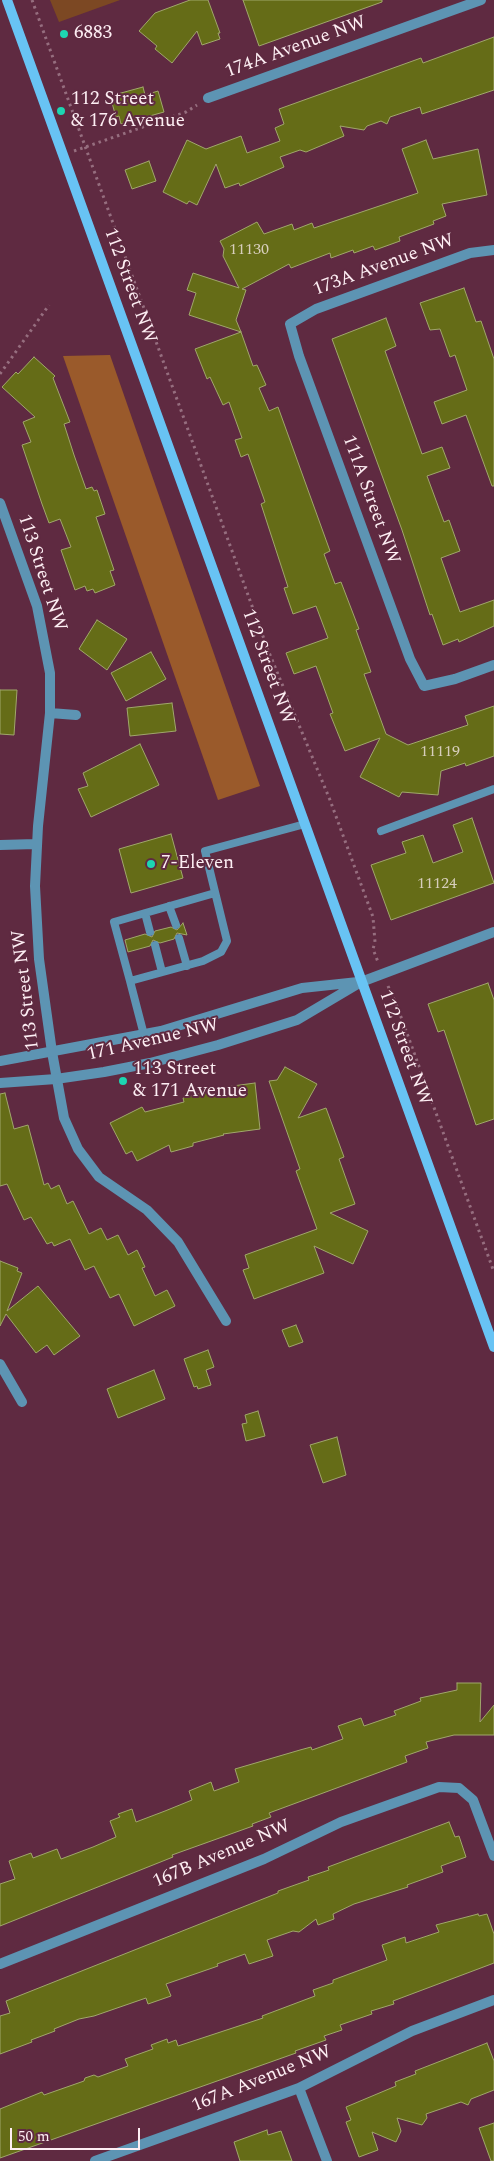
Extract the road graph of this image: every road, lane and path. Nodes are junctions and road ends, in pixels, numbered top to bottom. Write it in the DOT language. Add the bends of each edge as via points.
graph roads {
  1 [pos="7,0"];
  2 [pos="32,0"];
  3 [pos="481,0"];
  4 [pos="208,98"];
  5 [pos="85,147"];
  6 [pos="63,156"];
  7 [pos="494,250"];
  8 [pos="49,305"];
  9 [pos="290,324"];
  10 [pos="0,374"];
  11 [pos="0,503"];
  12 [pos="494,665"];
  13 [pos="50,713"];
  14 [pos="76,715"];
  15 [pos="494,789"];
  16 [pos="305,824"];
  17 [pos="381,831"];
  18 [pos="36,844"];
  19 [pos="0,845"];
  20 [pos="215,893"];
  21 [pos="169,906"];
  22 [pos="145,913"];
  23 [pos="176,925"];
  24 [pos="150,932"];
  25 [pos="494,932"];
  26 [pos="179,938"];
  27 [pos="155,945"];
  28 [pos="187,966"];
  29 [pos="162,972"];
  30 [pos="382,974"];
  31 [pos="130,981"];
  32 [pos="361,982"];
  33 [pos="144,1035"];
  34 [pos="52,1052"];
  35 [pos="0,1061"];
  36 [pos="56,1079"];
  37 [pos="0,1084"];
  38 [pos="494,1272"];
  39 [pos="226,1322"];
  40 [pos="494,1346"];
  41 [pos="0,1364"];
  42 [pos="22,1402"];
  43 [pos="494,1856"];
  44 [pos="0,1964"];
  45 [pos="494,2000"];
  46 [pos="299,2088"];
  47 [pos="95,2161"];
  48 [pos="326,2161"];
  1 -- 6 [label="main road, 112 Street NW"];
  2 -- 5 [label="path"];
  3 -- 4 [label="street, 174A Avenue NW"];
  4 -- 5 [label="path" via="186,112"];
  5 -- 6 [label="path"];
  5 -- 30 [label="path" via="268,650 330,800 369,908 375,930 373,949"];
  6 -- 16 [label="main road, 112 Street NW"];
  7 -- 9 [label="street, 173A Avenue NW" via="470,253 325,305"];
  8 -- 10 [label="path"];
  9 -- 12 [label="street, 111A Street NW" via="410,659 424,686"];
  11 -- 13 [label="street, 113 Street NW" via="42,625 50,673"];
  13 -- 14 [label="street"];
  13 -- 18 [label="street, 113 Street NW"];
  15 -- 17 [label="lane"];
  16 -- 20 [label="lane" via="205,851"];
  16 -- 32 [label="main road, 112 Street NW"];
  18 -- 19 [label="street"];
  18 -- 34 [label="street, 113 Street NW" via="39,959"];
  20 -- 21 [label="lane"];
  20 -- 28 [label="lane" via="227,941 221,952"];
  21 -- 22 [label="lane"];
  21 -- 23 [label="lane"];
  22 -- 24 [label="lane"];
  22 -- 31 [label="lane" via="114,922"];
  25 -- 30 [label="street, 171 Avenue NW"];
  26 -- 28 [label="lane"];
  27 -- 29 [label="lane"];
  28 -- 29 [label="lane"];
  29 -- 31 [label="lane"];
  30 -- 32 [label="street, 171 Avenue NW"];
  30 -- 38 [label="path" via="397,1006"];
  31 -- 33 [label="lane"];
  32 -- 33 [label="street, 171 Avenue NW" via="302,988"];
  32 -- 36 [label="street, 171 Avenue NW" via="297,1020 150,1063"];
  32 -- 40 [label="main road, 112 Street NW"];
  33 -- 34 [label="street, 171 Avenue NW"];
  34 -- 35 [label="street, 171 Avenue NW"];
  34 -- 36 [label="street, 113 Street NW"];
  36 -- 37 [label="street, 171 Avenue NW"];
  36 -- 39 [label="street, 113 Street NW" via="64,1118 88,1165 170,1232"];
  41 -- 42 [label="street"];
  43 -- 44 [label="street, 167B Avenue NW" via="473,1800 459,1788 439,1787 342,1822 264,1859"];
  45 -- 46 [label="street, 167A Avenue NW" via="412,2031"];
  46 -- 47 [label="street, 167A Avenue NW"];
  46 -- 48 [label="street"];
}
